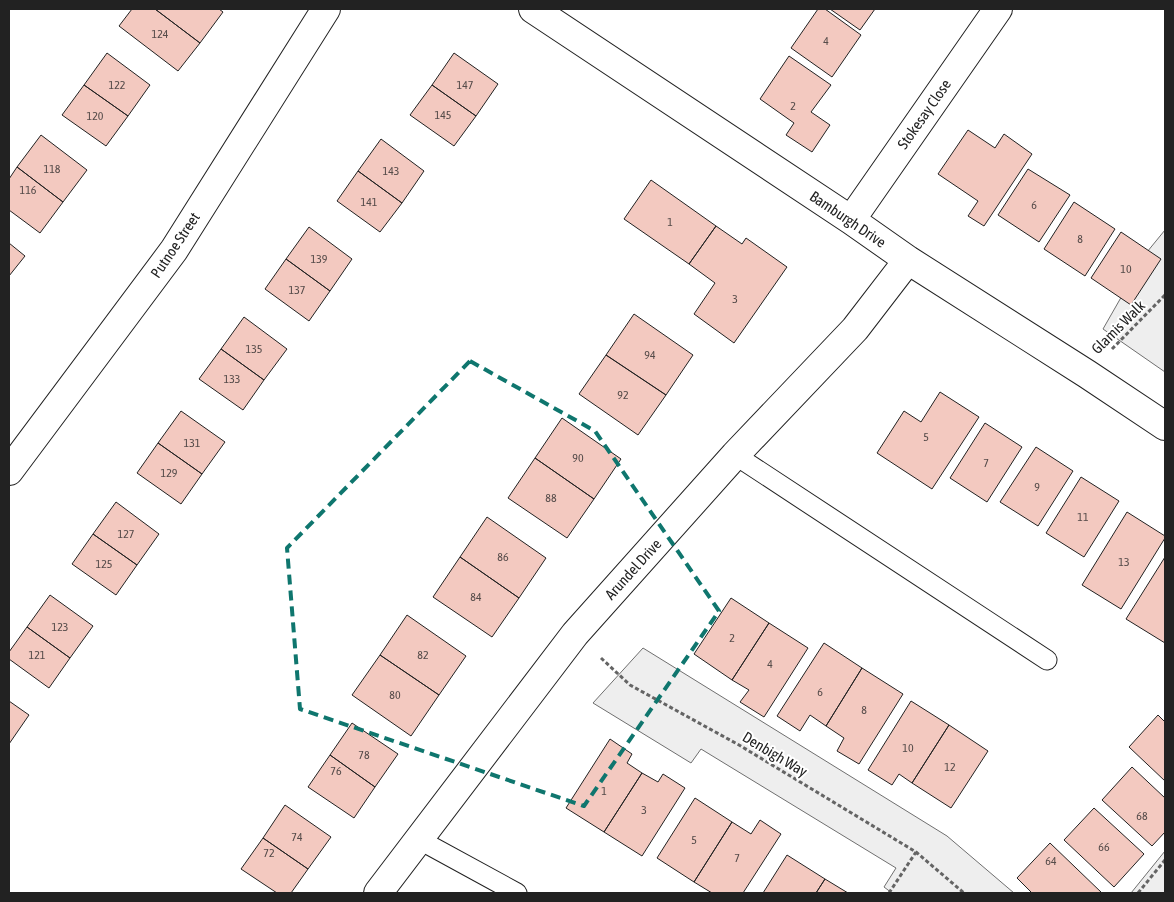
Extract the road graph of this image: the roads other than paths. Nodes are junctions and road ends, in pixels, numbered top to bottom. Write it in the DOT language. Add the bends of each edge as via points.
graph roads {
  1 [pos="326,9"];
  2 [pos="533,9"];
  3 [pos="998,9"];
  4 [pos="851,220"];
  5 [pos="908,260"];
  6 [pos="1165,426"];
  7 [pos="735,455"];
  8 [pos="9,471"];
  9 [pos="1047,660"];
  10 [pos="418,839"];
  11 [pos="378,893"];
  12 [pos="516,893"];
  1 -- 8 [label="street, Putnoe Street" via="174,250"];
  2 -- 4 [label="street, Bamburgh Drive"];
  3 -- 4 [label="street, Stokesay Close"];
  4 -- 5 [label="street, Bamburgh Drive"];
  5 -- 6 [label="street, Bamburgh Drive"];
  5 -- 7 [label="street, Arundel Drive" via="855,329"];
  7 -- 9 [label="lane"];
  7 -- 10 [label="street, Arundel Drive" via="575,634"];
  10 -- 11 [label="street, Arundel Drive"];
  10 -- 12 [label="lane"];
}
